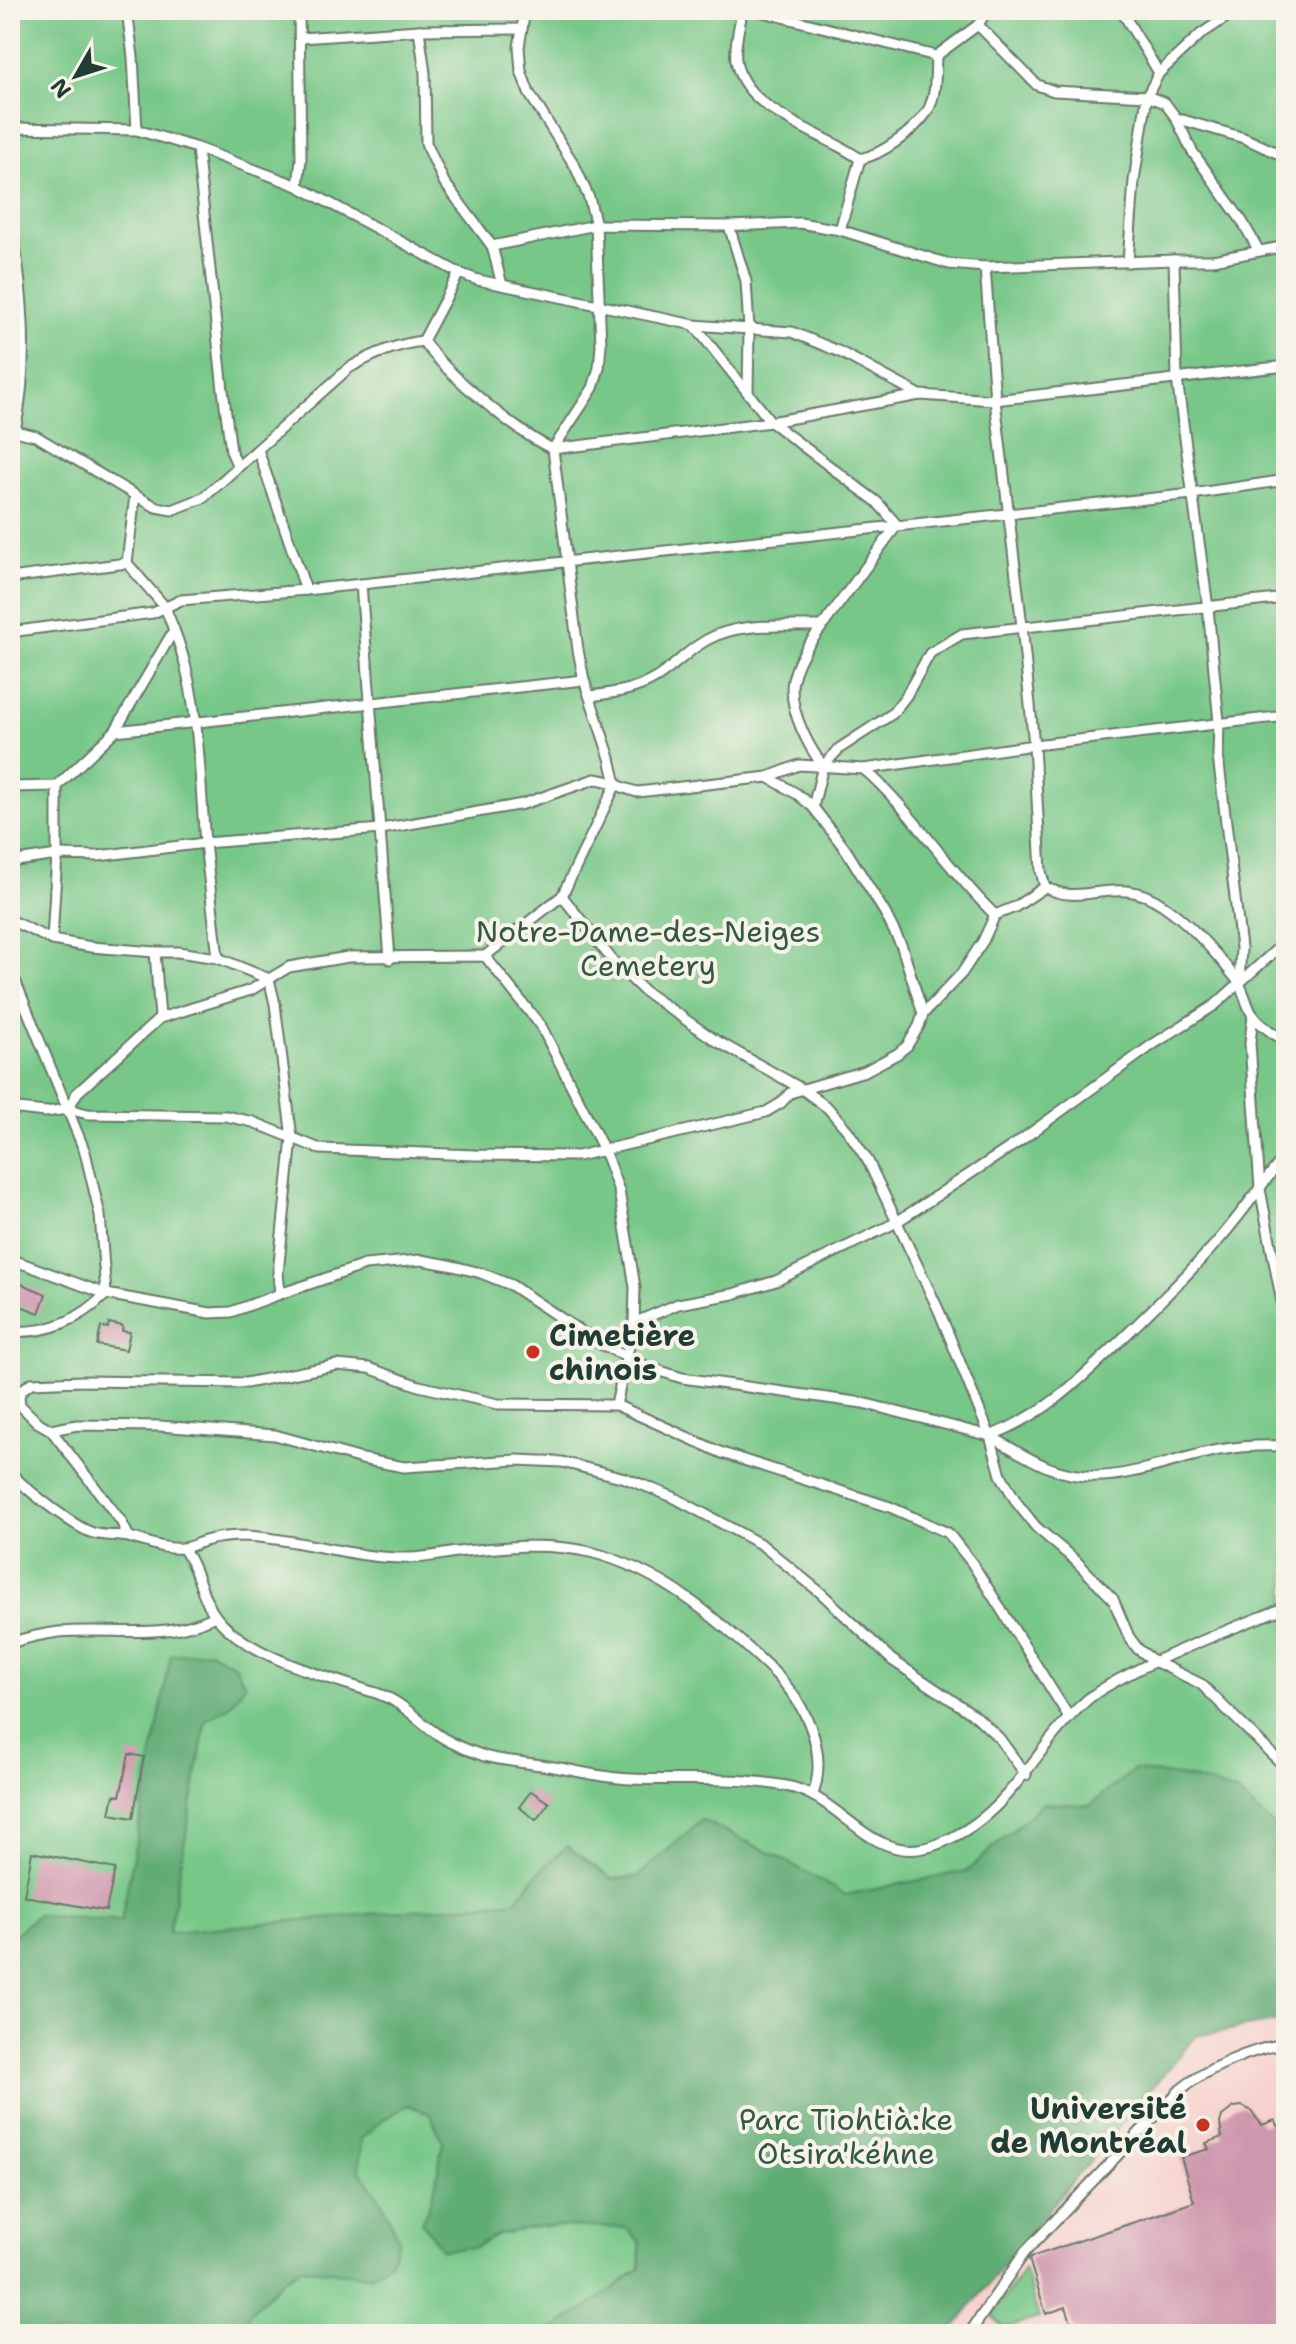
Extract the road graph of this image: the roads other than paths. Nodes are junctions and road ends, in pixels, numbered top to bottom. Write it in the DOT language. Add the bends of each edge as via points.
graph roads {
  1 [pos="127,10"];
  2 [pos="299,10"];
  3 [pos="525,10"];
  4 [pos="742,10"];
  5 [pos="755,10"];
  6 [pos="987,10"];
  7 [pos="1121,10"];
  8 [pos="1237,10"];
  9 [pos="978,25"];
  10 [pos="522,29"];
  11 [pos="419,30"];
  12 [pos="300,38"];
  13 [pos="936,56"];
  14 [pos="1159,73"];
  15 [pos="1147,96"];
  16 [pos="1176,118"];
  17 [pos="10,128"];
  18 [pos="137,130"];
  19 [pos="197,148"];
  20 [pos="1286,157"];
  21 [pos="860,159"];
  22 [pos="298,186"];
  23 [pos="10,216"];
  24 [pos="596,225"];
  25 [pos="729,226"];
  26 [pos="840,230"];
  27 [pos="1285,243"];
  28 [pos="492,246"];
  29 [pos="1259,251"];
  30 [pos="1174,260"];
  31 [pos="1128,262"];
  32 [pos="985,267"];
  33 [pos="459,273"];
  34 [pos="502,285"];
  35 [pos="600,305"];
  36 [pos="694,325"];
  37 [pos="749,329"];
  38 [pos="423,341"];
  39 [pos="1286,366"];
  40 [pos="1177,379"];
  41 [pos="748,393"];
  42 [pos="920,395"];
  43 [pos="995,400"];
  44 [pos="771,422"];
  45 [pos="12,431"];
  46 [pos="553,449"];
  47 [pos="258,450"];
  48 [pos="238,467"];
  49 [pos="1286,480"];
  50 [pos="1192,494"];
  51 [pos="135,495"];
  52 [pos="1007,513"];
  53 [pos="897,525"];
  54 [pos="567,561"];
  55 [pos="127,563"];
  56 [pos="10,578"];
  57 [pos="361,584"];
  58 [pos="306,590"];
  59 [pos="1286,598"];
  60 [pos="165,607"];
  61 [pos="1208,608"];
  62 [pos="822,626"];
  63 [pos="1022,626"];
  64 [pos="174,630"];
  65 [pos="10,632"];
  66 [pos="584,680"];
  67 [pos="590,696"];
  68 [pos="369,704"];
  69 [pos="1286,716"];
  70 [pos="1219,722"];
  71 [pos="195,723"];
  72 [pos="115,731"];
  73 [pos="1034,745"];
  74 [pos="823,766"];
  75 [pos="864,769"];
  76 [pos="768,777"];
  77 [pos="616,784"];
  78 [pos="57,786"];
  79 [pos="10,787"];
  80 [pos="813,807"];
  81 [pos="381,829"];
  82 [pos="205,843"];
  83 [pos="57,855"];
  84 [pos="10,862"];
  85 [pos="1045,887"];
  86 [pos="562,896"];
  87 [pos="995,915"];
  88 [pos="10,920"];
  89 [pos="52,940"];
  90 [pos="1286,941"];
  91 [pos="155,952"];
  92 [pos="485,956"];
  93 [pos="218,958"];
  94 [pos="390,959"];
  95 [pos="10,968"];
  96 [pos="269,979"];
  97 [pos="1239,983"];
  98 [pos="923,1014"];
  99 [pos="1253,1015"];
  100 [pos="160,1018"];
  101 [pos="1286,1041"];
  102 [pos="802,1089"];
  103 [pos="10,1108"];
  104 [pos="68,1109"];
  105 [pos="292,1138"];
  106 [pos="604,1150"];
  107 [pos="1286,1155"];
  108 [pos="1260,1189"];
  109 [pos="895,1223"];
  110 [pos="10,1259"];
  111 [pos="106,1294"];
  112 [pos="280,1294"];
  113 [pos="634,1323"];
  114 [pos="1286,1323"];
  115 [pos="10,1331"];
  116 [pos="626,1357"];
  117 [pos="616,1405"];
  118 [pos="51,1430"];
  119 [pos="990,1436"];
  120 [pos="1286,1446"];
  121 [pos="12,1479"];
  122 [pos="129,1537"];
  123 [pos="183,1548"];
  124 [pos="1286,1607"];
  125 [pos="215,1616"];
  126 [pos="10,1643"];
  127 [pos="1154,1661"];
  128 [pos="1069,1717"];
  129 [pos="1286,1768"];
  130 [pos="1026,1775"];
  131 [pos="813,1794"];
  132 [pos="1286,2044"];
  133 [pos="969,2334"];
  1 -- 18 [label="lane"];
  2 -- 12 [label="lane"];
  3 -- 10 [label="lane"];
  4 -- 21 [label="lane" via="735,56 751,91 766,106"];
  5 -- 13 [label="lane"];
  6 -- 9 [label="lane"];
  7 -- 14 [label="lane"];
  8 -- 14 [label="lane"];
  9 -- 13 [label="lane"];
  9 -- 15 [label="lane" via="1037,85 1054,91"];
  10 -- 11 [label="lane"];
  10 -- 24 [label="lane" via="520,59 529,93 575,166"];
  11 -- 12 [label="lane"];
  11 -- 28 [label="lane" via="426,143 444,182"];
  12 -- 22 [label="lane"];
  13 -- 21 [label="lane" via="928,111 887,146"];
  14 -- 15 [label="lane"];
  15 -- 16 [label="lane" via="1165,103"];
  15 -- 31 [label="lane"];
  16 -- 20 [label="lane"];
  16 -- 29 [label="lane"];
  17 -- 18 [label="lane"];
  18 -- 19 [label="lane"];
  19 -- 22 [label="lane"];
  19 -- 48 [label="lane" via="223,390"];
  21 -- 26 [label="lane"];
  22 -- 33 [label="lane"];
  23 -- 45 [label="lane" via="24,309 21,400"];
  24 -- 25 [label="lane"];
  24 -- 28 [label="lane"];
  24 -- 35 [label="lane"];
  25 -- 26 [label="lane" via="800,223"];
  25 -- 37 [label="lane" via="746,281"];
  26 -- 32 [label="lane" via="949,264"];
  27 -- 29 [label="lane"];
  28 -- 34 [label="lane"];
  29 -- 30 [label="lane" via="1213,260"];
  30 -- 31 [label="lane"];
  30 -- 40 [label="lane"];
  31 -- 32 [label="lane"];
  32 -- 43 [label="lane"];
  33 -- 34 [label="lane"];
  33 -- 38 [label="lane"];
  34 -- 35 [label="lane"];
  35 -- 36 [label="lane"];
  35 -- 46 [label="lane" via="601,345 593,388"];
  36 -- 37 [label="lane"];
  36 -- 41 [label="lane"];
  37 -- 41 [label="lane"];
  37 -- 42 [label="lane" via="792,332"];
  38 -- 46 [label="lane" via="498,412 532,440"];
  38 -- 47 [label="lane" via="370,355 349,368"];
  39 -- 40 [label="lane"];
  40 -- 43 [label="lane"];
  40 -- 50 [label="lane"];
  41 -- 44 [label="lane"];
  42 -- 43 [label="lane"];
  42 -- 44 [label="lane"];
  43 -- 52 [label="lane"];
  44 -- 46 [label="lane"];
  44 -- 53 [label="lane" via="877,502"];
  45 -- 51 [label="lane" via="36,436"];
  46 -- 54 [label="lane"];
  47 -- 48 [label="lane"];
  47 -- 58 [label="lane"];
  48 -- 51 [label="lane" via="187,506 156,507"];
  49 -- 50 [label="lane"];
  50 -- 52 [label="lane"];
  50 -- 61 [label="lane"];
  51 -- 55 [label="lane"];
  52 -- 53 [label="lane"];
  52 -- 63 [label="lane"];
  53 -- 54 [label="lane"];
  53 -- 62 [label="lane"];
  54 -- 57 [label="lane"];
  54 -- 66 [label="lane"];
  55 -- 56 [label="lane"];
  55 -- 60 [label="lane"];
  57 -- 58 [label="lane"];
  57 -- 68 [label="lane"];
  58 -- 60 [label="lane" via="181,600"];
  59 -- 61 [label="lane"];
  60 -- 64 [label="lane"];
  60 -- 65 [label="lane" via="153,613"];
  61 -- 63 [label="lane"];
  61 -- 70 [label="lane"];
  62 -- 67 [label="lane" via="718,634 658,677"];
  62 -- 74 [label="lane" via="797,665 792,689 801,726"];
  63 -- 73 [label="lane"];
  63 -- 74 [label="lane" via="947,641 930,653 892,714 840,748"];
  64 -- 71 [label="lane"];
  64 -- 72 [label="lane"];
  66 -- 67 [label="lane"];
  66 -- 68 [label="lane"];
  67 -- 77 [label="lane"];
  68 -- 71 [label="lane"];
  68 -- 81 [label="lane"];
  69 -- 70 [label="lane"];
  70 -- 73 [label="lane"];
  70 -- 97 [label="lane" via="1218,756 1241,948"];
  71 -- 72 [label="lane"];
  71 -- 82 [label="lane"];
  72 -- 78 [label="lane"];
  73 -- 75 [label="lane"];
  73 -- 85 [label="lane"];
  74 -- 75 [label="lane"];
  74 -- 76 [label="lane" via="799,765"];
  74 -- 80 [label="lane"];
  75 -- 87 [label="lane"];
  76 -- 77 [label="lane" via="638,792"];
  76 -- 80 [label="lane"];
  77 -- 81 [label="lane" via="595,779 523,804"];
  77 -- 86 [label="lane"];
  78 -- 79 [label="lane"];
  78 -- 83 [label="lane"];
  80 -- 98 [label="lane" via="885,913"];
  81 -- 82 [label="lane"];
  81 -- 94 [label="lane"];
  82 -- 83 [label="lane" via="98,856"];
  82 -- 93 [label="lane"];
  83 -- 84 [label="lane"];
  83 -- 89 [label="lane"];
  85 -- 87 [label="lane"];
  85 -- 97 [label="lane" via="1070,895 1115,889 1140,892 1183,919"];
  86 -- 92 [label="lane"];
  86 -- 102 [label="lane" via="644,991 715,1040"];
  87 -- 98 [label="lane" via="962,973"];
  88 -- 89 [label="lane"];
  89 -- 91 [label="lane"];
  90 -- 97 [label="lane"];
  91 -- 93 [label="lane"];
  91 -- 100 [label="lane"];
  92 -- 94 [label="lane"];
  92 -- 106 [label="lane" via="541,1026"];
  93 -- 96 [label="lane"];
  94 -- 96 [label="lane" via="315,961"];
  95 -- 104 [label="lane"];
  96 -- 100 [label="lane" via="251,990"];
  96 -- 105 [label="lane"];
  97 -- 99 [label="lane"];
  97 -- 109 [label="lane" via="1215,1005"];
  98 -- 102 [label="lane" via="907,1046 897,1054 865,1071"];
  99 -- 101 [label="lane"];
  99 -- 108 [label="lane" via="1250,1043"];
  100 -- 104 [label="lane" via="77,1093"];
  102 -- 106 [label="lane" via="766,1112"];
  102 -- 109 [label="lane" via="848,1131 868,1161"];
  103 -- 104 [label="lane"];
  104 -- 105 [label="lane" via="88,1114 226,1116"];
  104 -- 111 [label="lane" via="100,1215"];
  105 -- 106 [label="lane" via="320,1149 413,1153 578,1156"];
  105 -- 112 [label="lane"];
  106 -- 113 [label="lane" via="619,1191 635,1287"];
  107 -- 108 [label="lane"];
  108 -- 114 [label="lane"];
  108 -- 119 [label="lane" via="1159,1304 1062,1396 1023,1423"];
  109 -- 113 [label="lane" via="776,1281 678,1304"];
  109 -- 119 [label="lane" via="939,1311"];
  110 -- 111 [label="lane"];
  111 -- 112 [label="lane" via="210,1313 231,1312"];
  111 -- 115 [label="lane" via="78,1318 55,1327"];
  112 -- 116 [label="lane" via="365,1265 421,1260 511,1285"];
  113 -- 116 [label="lane"];
  116 -- 117 [label="lane"];
  116 -- 119 [label="lane" via="682,1378 863,1403"];
  117 -- 118 [label="lane" via="498,1404 369,1368 337,1365 246,1383 31,1383 19,1396 20,1405"];
  117 -- 128 [label="lane" via="722,1453 890,1507 948,1533"];
  118 -- 122 [label="lane"];
  118 -- 130 [label="lane" via="77,1425 160,1426 275,1435 404,1467 562,1462 650,1487 762,1545 892,1660 977,1717"];
  119 -- 120 [label="lane" via="1052,1469 1099,1477 1144,1471 1219,1450"];
  119 -- 127 [label="lane" via="1001,1475 1017,1503 1113,1599 1129,1637"];
  121 -- 122 [label="lane" via="91,1533"];
  122 -- 123 [label="lane"];
  123 -- 125 [label="lane"];
  123 -- 131 [label="lane" via="245,1536 410,1558 532,1545 626,1564 682,1593 781,1679 809,1721 816,1745 818,1782"];
  124 -- 127 [label="lane"];
  125 -- 126 [label="lane" via="198,1625 124,1633 60,1632"];
  125 -- 131 [label="lane" via="268,1654 389,1698 441,1737 482,1755 627,1779 729,1780"];
  127 -- 128 [label="lane" via="1111,1683"];
  127 -- 129 [label="lane" via="1201,1684"];
  128 -- 130 [label="lane"];
  130 -- 131 [label="lane" via="965,1831 904,1851 876,1841"];
  132 -- 133 [label="lane" via="1196,2077 1180,2090 1025,2252"];
}
